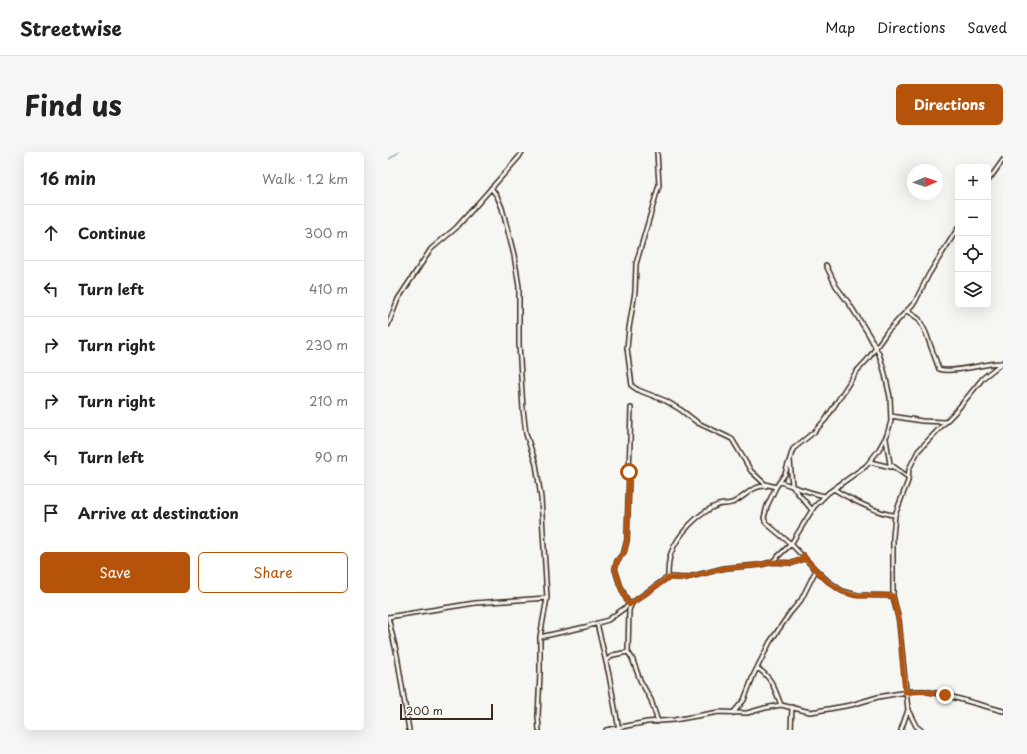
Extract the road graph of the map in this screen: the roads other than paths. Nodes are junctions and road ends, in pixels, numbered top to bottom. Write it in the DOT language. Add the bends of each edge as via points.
graph roads {
  1 [pos="522,152"];
  2 [pos="657,152"];
  3 [pos="1003,160"];
  4 [pos="991,177"];
  5 [pos="492,188"];
  6 [pos="955,233"];
  7 [pos="826,265"];
  8 [pos="907,311"];
  9 [pos="388,325"];
  10 [pos="876,348"];
  11 [pos="1002,363"];
  12 [pos="631,408"];
  13 [pos="891,416"];
  14 [pos="946,422"];
  15 [pos="886,437"];
  16 [pos="789,458"];
  17 [pos="870,462"];
  18 [pos="893,467"];
  19 [pos="908,478"];
  20 [pos="780,482"];
  21 [pos="768,486"];
  22 [pos="792,486"];
  23 [pos="776,487"];
  24 [pos="834,489"];
  25 [pos="825,496"];
  26 [pos="812,510"];
  27 [pos="896,515"];
  28 [pos="791,544"];
  29 [pos="803,555"];
  30 [pos="772,562"];
  31 [pos="816,570"];
  32 [pos="668,578"];
  33 [pos="893,596"];
  34 [pos="547,598"];
  35 [pos="630,604"];
  36 [pos="388,617"];
  37 [pos="597,623"];
  38 [pos="540,637"];
  39 [pos="628,652"];
  40 [pos="606,661"];
  41 [pos="757,668"];
  42 [pos="905,692"];
  43 [pos="781,706"];
  44 [pos="792,707"];
  45 [pos="908,710"];
  46 [pos="1003,711"];
  47 [pos="733,713"];
  48 [pos="658,722"];
  49 [pos="619,729"];
  50 [pos="409,730"];
  51 [pos="539,730"];
  52 [pos="606,730"];
  53 [pos="791,730"];
  54 [pos="901,730"];
  55 [pos="921,730"];
  1 -- 5 [label="street"];
  2 -- 21 [label="street" via="659,185 636,264 635,292 629,328 627,348 632,386 666,401 698,423 732,440 751,471"];
  3 -- 4 [label="street"];
  5 -- 9 [label="street" via="456,228 431,249 398,299"];
  5 -- 34 [label="street" via="502,208 519,287 523,409 526,434 536,464 541,498"];
  6 -- 8 [label="street" via="918,297"];
  7 -- 10 [label="street" via="836,286"];
  8 -- 10 [label="street"];
  8 -- 11 [label="street" via="919,319 939,369 951,370"];
  10 -- 13 [label="street" via="889,389"];
  10 -- 16 [label="street" via="852,377 826,419 795,446"];
  11 -- 14 [label="street" via="983,378"];
  12 -- 35 [label="street" via="627,540 624,552 615,567 620,585"];
  13 -- 14 [label="street"];
  13 -- 15 [label="street"];
  14 -- 19 [label="street" via="918,451 909,469"];
  15 -- 17 [label="street"];
  15 -- 18 [label="street" via="890,464"];
  16 -- 20 [label="street"];
  16 -- 22 [label="street"];
  17 -- 18 [label="street"];
  17 -- 24 [label="street"];
  18 -- 19 [label="street"];
  19 -- 27 [label="street"];
  20 -- 22 [label="street"];
  20 -- 23 [label="street"];
  21 -- 23 [label="street"];
  21 -- 32 [label="street" via="760,486 733,503 718,505 689,526 671,553"];
  22 -- 25 [label="street"];
  22 -- 26 [label="street"];
  23 -- 28 [label="street" via="764,519"];
  24 -- 25 [label="street"];
  24 -- 27 [label="street" via="881,512"];
  25 -- 26 [label="street"];
  26 -- 28 [label="street"];
  27 -- 33 [label="street" via="893,537"];
  28 -- 29 [label="street"];
  28 -- 30 [label="street"];
  29 -- 30 [label="street" via="803,559 797,562"];
  29 -- 31 [label="street"];
  30 -- 32 [label="street" via="725,568 690,577"];
  31 -- 33 [label="street" via="852,595"];
  31 -- 41 [label="street" via="801,600 777,631"];
  32 -- 35 [label="street"];
  33 -- 42 [label="street" via="899,621"];
  34 -- 36 [label="street" via="474,603"];
  34 -- 38 [label="street"];
  35 -- 37 [label="street" via="610,619"];
  35 -- 39 [label="street"];
  36 -- 50 [label="street"];
  37 -- 38 [label="street"];
  37 -- 40 [label="street"];
  38 -- 51 [label="street"];
  39 -- 40 [label="street" via="611,656"];
  39 -- 48 [label="street" via="651,700"];
  40 -- 49 [label="street"];
  41 -- 43 [label="street" via="770,679"];
  41 -- 47 [label="street" via="744,700"];
  42 -- 44 [label="street" via="810,712"];
  42 -- 45 [label="street"];
  42 -- 46 [label="street" via="924,691"];
  43 -- 44 [label="street"];
  43 -- 47 [label="street" via="747,713"];
  44 -- 53 [label="street"];
  45 -- 54 [label="street"];
  45 -- 55 [label="street" via="916,726"];
  47 -- 48 [label="street" via="719,712"];
  48 -- 49 [label="street"];
  49 -- 52 [label="street"];
}
